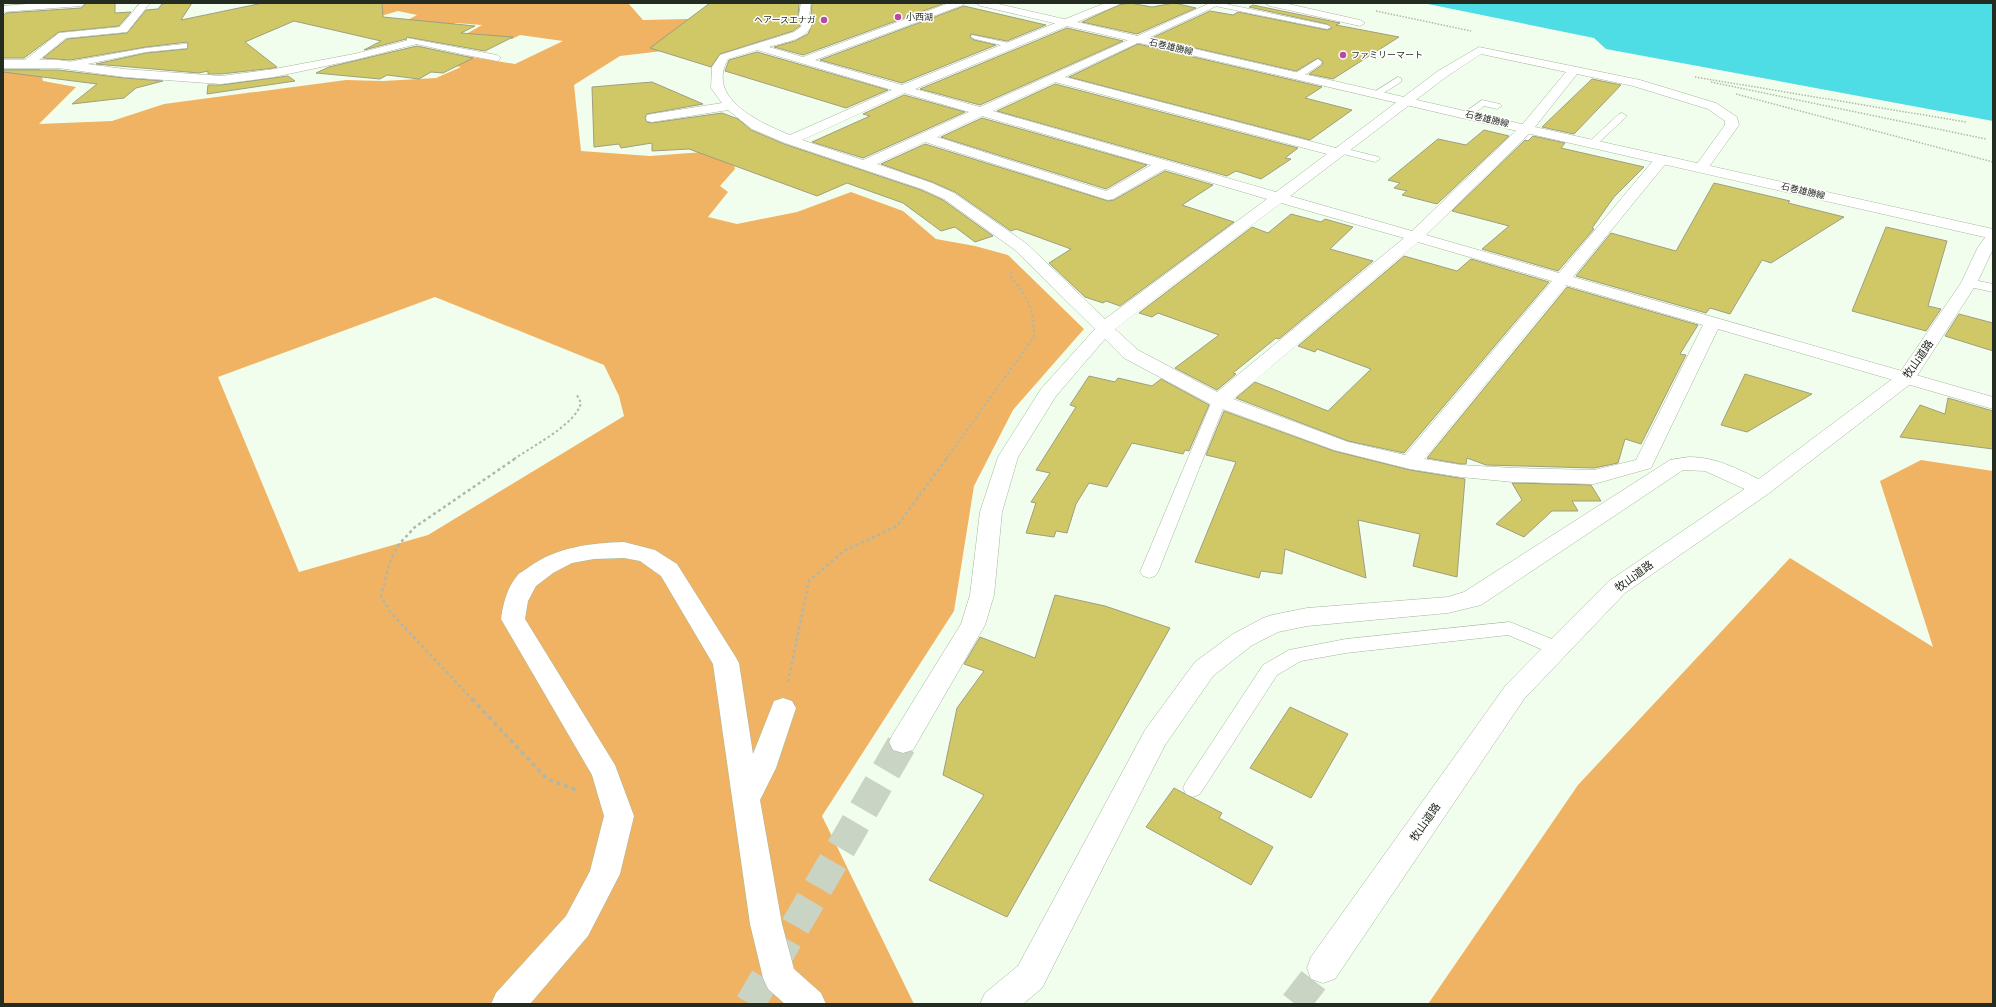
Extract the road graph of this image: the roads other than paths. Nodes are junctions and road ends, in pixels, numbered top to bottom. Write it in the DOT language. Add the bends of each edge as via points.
graph roads {
  1 [pos="81,3"];
  2 [pos="145,3"];
  3 [pos="806,3"];
  4 [pos="959,3"];
  5 [pos="981,3"];
  6 [pos="1114,3"];
  7 [pos="1270,3"];
  8 [pos="1216,4"];
  9 [pos="3,9"];
  10 [pos="1064,22"];
  11 [pos="1360,23"];
  12 [pos="1327,27"];
  13 [pos="975,37"];
  14 [pos="1138,39"];
  15 [pos="412,41"];
  16 [pos="1009,45"];
  17 [pos="184,46"];
  18 [pos="165,47"];
  19 [pos="756,47"];
  20 [pos="184,55"];
  21 [pos="497,58"];
  22 [pos="805,60"];
  23 [pos="1318,62"];
  24 [pos="29,63"];
  25 [pos="3,64"];
  26 [pos="68,65"];
  27 [pos="1575,69"];
  28 [pos="1297,76"];
  29 [pos="1053,78"];
  30 [pos="1398,80"];
  31 [pos="903,89"];
  32 [pos="1376,94"];
  33 [pos="1406,101"];
  34 [pos="730,106"];
  35 [pos="1497,106"];
  36 [pos="982,113"];
  37 [pos="1467,115"];
  38 [pos="1622,116"];
  39 [pos="652,118"];
  40 [pos="1526,129"];
  41 [pos="927,138"];
  42 [pos="790,140"];
  43 [pos="1593,143"];
  44 [pos="1338,151"];
  45 [pos="1662,159"];
  46 [pos="1375,160"];
  47 [pos="1163,164"];
  48 [pos="864,165"];
  49 [pos="1701,168"];
  50 [pos="1278,197"];
  51 [pos="1993,234"];
  52 [pos="1415,237"];
  53 [pos="1993,238"];
  54 [pos="1561,278"];
  55 [pos="1969,283"];
  56 [pos="1993,288"];
  57 [pos="1713,322"];
  58 [pos="1105,328"];
  59 [pos="1906,378"];
  60 [pos="1219,401"];
  61 [pos="1993,403"];
  62 [pos="1410,463"];
  63 [pos="1760,489"];
  64 [pos="1149,572"];
  65 [pos="1557,649"];
  66 [pos="783,708"];
  67 [pos="903,742"];
  68 [pos="1193,788"];
  69 [pos="746,800"];
  70 [pos="1323,968"];
  71 [pos="508,1004"];
  72 [pos="809,1004"];
  73 [pos="997,1004"];
  1 -- 9 [label="street"];
  2 -- 24 [label="street" via="122,30 63,35"];
  3 -- 19 [label="street" via="806,28 798,34"];
  4 -- 22 [label="street"];
  5 -- 10 [label="street, 石巻雄勝線"];
  6 -- 10 [label="street"];
  7 -- 11 [label="street"];
  8 -- 12 [label="lane"];
  8 -- 14 [label="street"];
  10 -- 14 [label="street, 石巻雄勝線"];
  10 -- 16 [label="street"];
  13 -- 16 [label="lane"];
  14 -- 28 [label="street, 石巻雄勝線"];
  14 -- 29 [label="street"];
  15 -- 21 [label="lane"];
  15 -- 26 [label="street" via="354,57 274,73 221,80 124,74"];
  16 -- 31 [label="street"];
  17 -- 18 [label="lane"];
  18 -- 20 [label="lane" via="171,53"];
  18 -- 26 [label="lane"];
  19 -- 22 [label="street"];
  19 -- 34 [label="street" via="724,57 720,61 717,88"];
  22 -- 31 [label="street"];
  23 -- 28 [label="lane"];
  24 -- 25 [label="street"];
  24 -- 26 [label="street"];
  27 -- 33 [label="street" via="1479,50"];
  27 -- 40 [label="street"];
  27 -- 49 [label="street" via="1636,83 1712,106 1723,112 1732,120 1732,125"];
  28 -- 32 [label="street, 石巻雄勝線"];
  29 -- 36 [label="street"];
  29 -- 44 [label="street"];
  30 -- 32 [label="lane"];
  31 -- 36 [label="street"];
  31 -- 42 [label="street"];
  32 -- 33 [label="street, 石巻雄勝線"];
  33 -- 37 [label="street, 石巻雄勝線"];
  33 -- 44 [label="street"];
  34 -- 39 [label="street"];
  34 -- 42 [label="street" via="757,126"];
  35 -- 37 [label="lane" via="1482,103"];
  36 -- 41 [label="street"];
  36 -- 47 [label="street"];
  37 -- 40 [label="street, 石巻雄勝線"];
  38 -- 43 [label="lane"];
  40 -- 43 [label="street, 石巻雄勝線"];
  40 -- 52 [label="street"];
  41 -- 47 [label="street" via="1108,196"];
  41 -- 48 [label="street"];
  42 -- 48 [label="street"];
  43 -- 45 [label="street, 石巻雄勝線"];
  44 -- 46 [label="lane"];
  44 -- 50 [label="street"];
  45 -- 49 [label="street, 石巻雄勝線"];
  45 -- 54 [label="street"];
  47 -- 50 [label="street"];
  48 -- 58 [label="street" via="950,196 1021,247"];
  49 -- 51 [label="street, 石巻雄勝線"];
  50 -- 52 [label="street"];
  50 -- 58 [label="street"];
  52 -- 54 [label="street"];
  52 -- 60 [label="street"];
  53 -- 55 [label="street, 牧山道路"];
  54 -- 57 [label="street"];
  54 -- 62 [label="street"];
  55 -- 56 [label="lane"];
  55 -- 59 [label="street, 牧山道路"];
  57 -- 59 [label="street"];
  57 -- 62 [label="street" via="1644,464 1594,477 1506,475"];
  58 -- 60 [label="street" via="1131,354"];
  58 -- 67 [label="street" via="1048,393 1008,457 991,512 982,596 973,626"];
  59 -- 61 [label="street"];
  59 -- 63 [label="street, 牧山道路"];
  60 -- 62 [label="street" via="1341,446"];
  60 -- 64 [label="lane"];
  63 -- 65 [label="street, 牧山道路" via="1617,587"];
  63 -- 73 [label="street" via="1712,465 1691,462 1677,465 1472,599 1448,606 1307,616 1272,624 1242,640 1204,669 1155,738 1030,977"];
  65 -- 68 [label="lane" via="1510,628 1346,646 1296,655 1270,670"];
  65 -- 70 [label="street, 牧山道路" via="1515,692"];
  66 -- 69 [label="street" via="762,768"];
  69 -- 71 [label="street" via="726,663 669,570 647,555 624,550 566,557 545,566 526,581 516,601 513,619 605,774 619,816 605,874 577,926"];
  69 -- 72 [label="street" via="766,924 780,978"];
}
